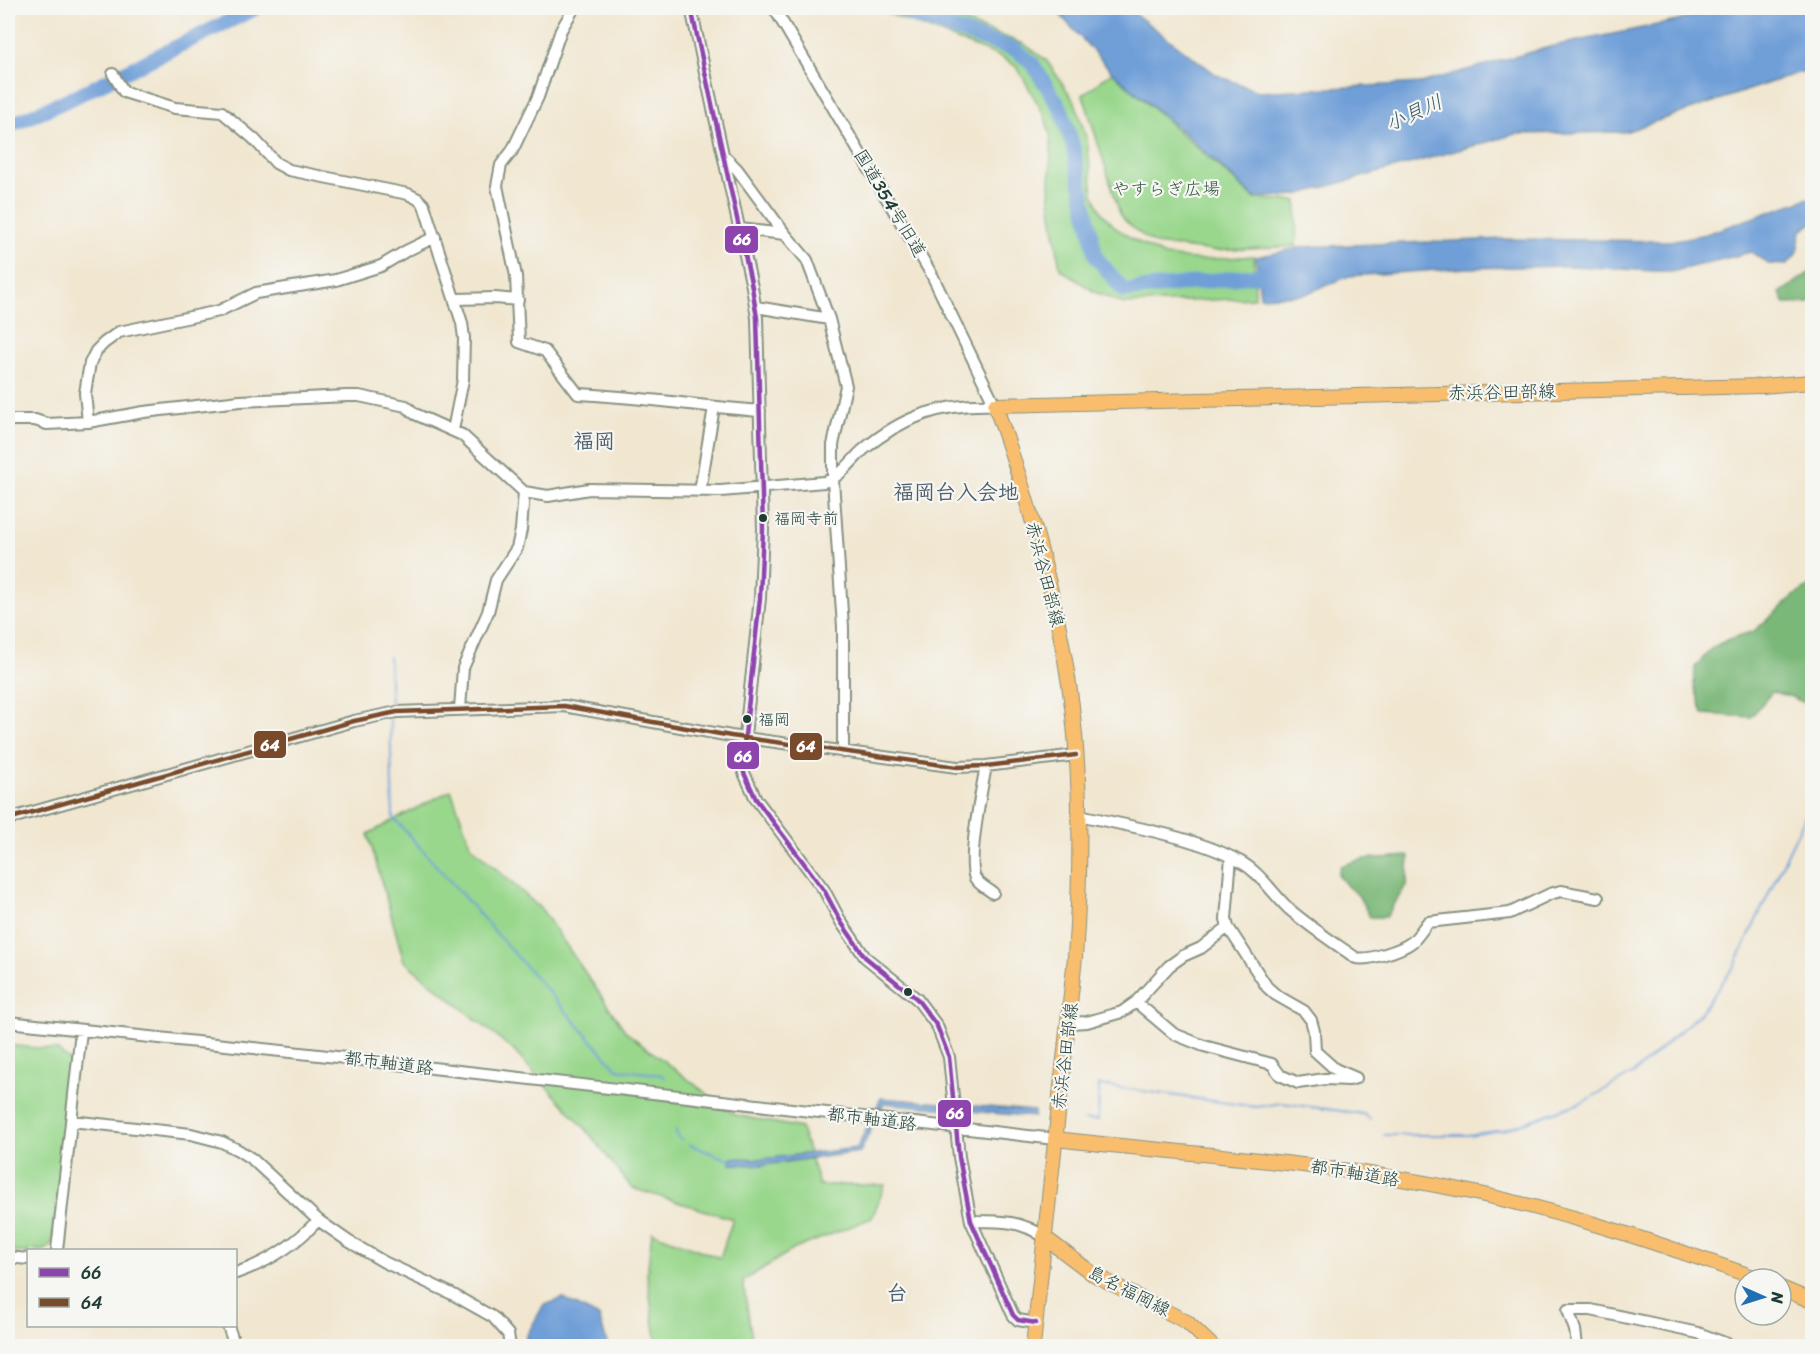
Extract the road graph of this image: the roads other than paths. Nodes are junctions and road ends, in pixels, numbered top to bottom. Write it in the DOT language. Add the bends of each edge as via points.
graph roads {
  1 [pos="574,8"];
  2 [pos="691,8"];
  3 [pos="774,8"];
  4 [pos="115,78"];
  5 [pos="725,157"];
  6 [pos="740,229"];
  7 [pos="784,234"];
  8 [pos="435,237"];
  9 [pos="456,299"];
  10 [pos="518,300"];
  11 [pos="756,307"];
  12 [pos="829,319"];
  13 [pos="1812,382"];
  14 [pos="995,405"];
  15 [pos="714,407"];
  16 [pos="760,411"];
  17 [pos="8,420"];
  18 [pos="88,422"];
  19 [pos="453,430"];
  20 [pos="833,480"];
  21 [pos="763,489"];
  22 [pos="700,491"];
  23 [pos="524,492"];
  24 [pos="460,709"];
  25 [pos="744,738"];
  26 [pos="843,752"];
  27 [pos="1076,755"];
  28 [pos="986,766"];
  29 [pos="1079,815"];
  30 [pos="8,819"];
  31 [pos="1231,857"];
  32 [pos="993,893"];
  33 [pos="1598,898"];
  34 [pos="1228,927"];
  35 [pos="1136,1002"];
  36 [pos="8,1022"];
  37 [pos="1069,1023"];
  38 [pos="81,1031"];
  39 [pos="71,1121"];
  40 [pos="956,1129"];
  41 [pos="1055,1139"];
  42 [pos="318,1220"];
  43 [pos="971,1221"];
  44 [pos="1044,1237"];
  45 [pos="57,1249"];
  46 [pos="8,1257"];
  47 [pos="27,1259"];
  48 [pos="1733,1270"];
  49 [pos="237,1273"];
  50 [pos="1793,1293"];
  51 [pos="1812,1301"];
  52 [pos="1036,1323"];
  53 [pos="228,1327"];
  54 [pos="235,1347"];
  55 [pos="510,1347"];
  56 [pos="1033,1347"];
  57 [pos="1212,1347"];
  58 [pos="1577,1347"];
  59 [pos="1733,1347"];
  1 -- 10 [label="street" via="561,30 538,97 501,165 497,186"];
  2 -- 5 [label="street"];
  3 -- 14 [label="street, 国道354号旧道" via="932,275"];
  4 -- 8 [label="street" via="124,92 175,108 222,112 276,163 289,170 408,194 424,206"];
  5 -- 6 [label="street"];
  5 -- 7 [label="street"];
  6 -- 7 [label="street"];
  6 -- 11 [label="street"];
  7 -- 12 [label="street" via="807,260"];
  8 -- 9 [label="street"];
  8 -- 18 [label="street" via="381,266 336,280 256,293 219,310 119,332 96,351 90,363 85,393"];
  9 -- 10 [label="street"];
  9 -- 19 [label="street" via="464,338 462,380"];
  10 -- 15 [label="street" via="519,342 545,351 578,394"];
  11 -- 12 [label="street"];
  11 -- 16 [label="street"];
  12 -- 20 [label="street" via="846,386 833,445"];
  13 -- 14 [label="main road, 赤浜谷田部線"];
  14 -- 20 [label="street" via="957,405 906,420 864,450"];
  14 -- 27 [label="main road, 赤浜谷田部線" via="1031,513 1054,603 1072,706"];
  15 -- 16 [label="street"];
  15 -- 22 [label="street"];
  16 -- 21 [label="street"];
  17 -- 18 [label="street" via="47,424"];
  18 -- 19 [label="street" via="240,401 359,396 406,406 415,414"];
  19 -- 23 [label="street"];
  20 -- 21 [label="street"];
  20 -- 26 [label="street" via="843,627"];
  21 -- 22 [label="street"];
  21 -- 25 [label="street" via="760,598"];
  22 -- 23 [label="street" via="589,489 548,496"];
  23 -- 24 [label="street" via="517,548 496,580 488,612 463,668"];
  24 -- 25 [label="street" via="564,706"];
  24 -- 30 [label="street" via="397,712 354,721"];
  25 -- 26 [label="street"];
  25 -- 40 [label="street" via="741,763 756,799 824,890 865,957 917,999 937,1026 949,1057"];
  26 -- 28 [label="street" via="957,767"];
  27 -- 28 [label="street"];
  27 -- 29 [label="main road, 赤浜谷田部線"];
  28 -- 32 [label="street" via="973,868 976,880"];
  29 -- 31 [label="street" via="1169,836"];
  29 -- 37 [label="main road, 赤浜谷田部線" via="1078,905"];
  31 -- 33 [label="street" via="1259,876 1305,922 1363,960 1413,941 1428,922 1510,913 1561,891"];
  31 -- 34 [label="street"];
  34 -- 35 [label="street" via="1169,966"];
  34 -- 35 [label="street" via="1267,987 1311,1020 1315,1051 1329,1065 1356,1078 1298,1083 1280,1075 1272,1064 1174,1034"];
  35 -- 37 [label="street" via="1113,1015"];
  36 -- 38 [label="street, 都市軸道路"];
  37 -- 41 [label="main road, 赤浜谷田部線"];
  38 -- 39 [label="street"];
  38 -- 40 [label="street, 都市軸道路" via="319,1054"];
  39 -- 42 [label="street" via="191,1134 222,1142 252,1159"];
  39 -- 45 [label="street"];
  40 -- 41 [label="street, 都市軸道路"];
  40 -- 43 [label="street"];
  41 -- 44 [label="main road, 赤浜谷田部線"];
  41 -- 48 [label="main road, 都市軸道路" via="1331,1168 1450,1188 1610,1228"];
  42 -- 49 [label="street" via="283,1252"];
  42 -- 55 [label="street" via="384,1262 493,1317 508,1334"];
  43 -- 44 [label="street" via="1015,1222"];
  43 -- 52 [label="street" via="1013,1315 1018,1320"];
  44 -- 52 [label="main road, 赤浜谷田部線"];
  44 -- 57 [label="main road, 島名福岡線" via="1093,1274 1187,1322"];
  46 -- 47 [label="street"];
  50 -- 51 [label="main road"];
  52 -- 56 [label="main road, 赤浜谷田部線"];
  53 -- 54 [label="street"];
  58 -- 59 [label="street" via="1568,1310 1592,1310 1687,1330"];
}
